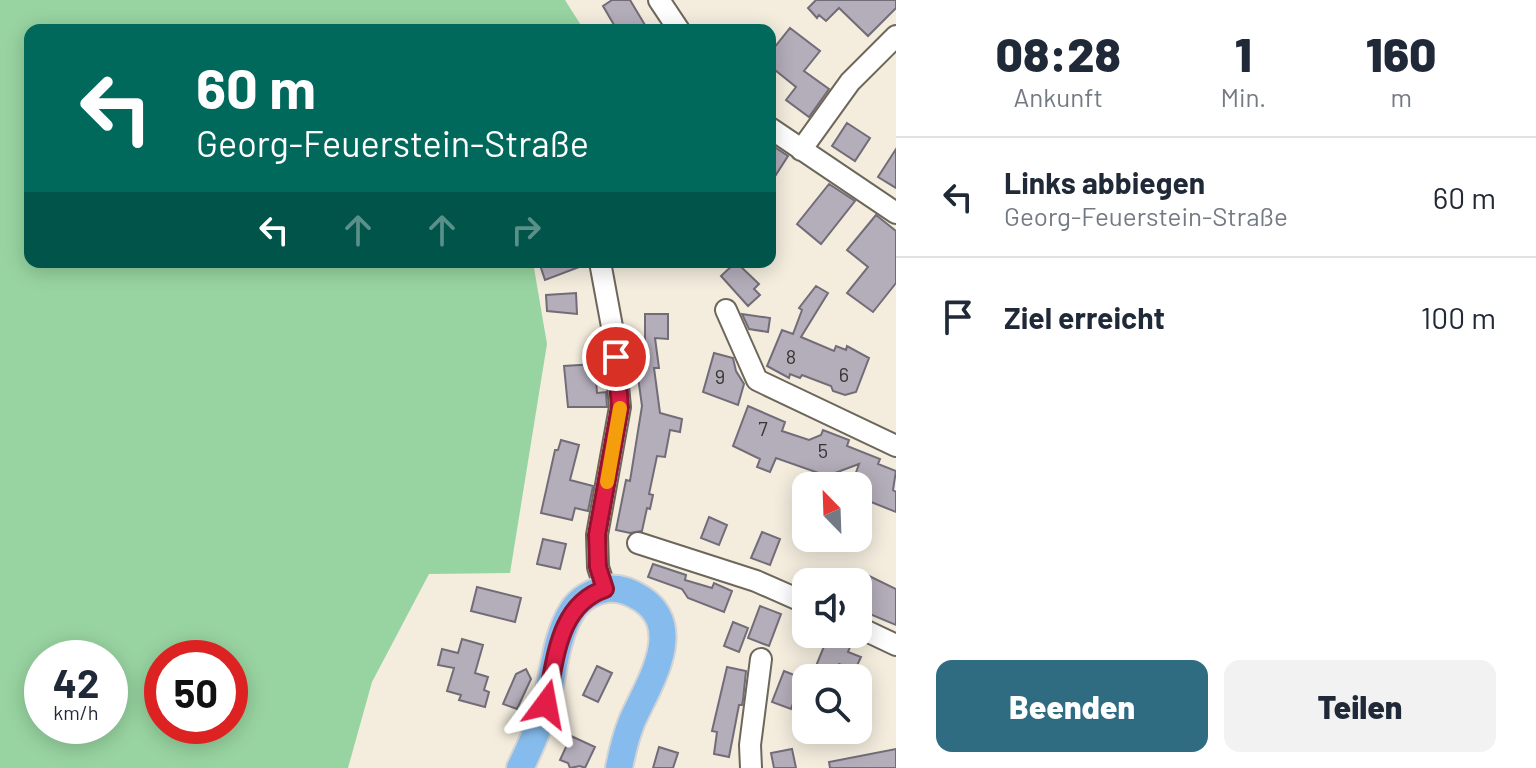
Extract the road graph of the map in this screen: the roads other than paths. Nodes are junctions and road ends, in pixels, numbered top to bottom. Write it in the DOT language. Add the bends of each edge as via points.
graph roads {
  1 [pos="659,0"];
  2 [pos="675,24"];
  3 [pos="896,36"];
  4 [pos="776,132"];
  5 [pos="801,150"];
  6 [pos="896,213"];
  7 [pos="601,268"];
  8 [pos="726,310"];
  9 [pos="896,446"];
  10 [pos="638,543"];
  11 [pos="605,589"];
  12 [pos="792,597"];
  13 [pos="872,634"];
  14 [pos="896,645"];
  15 [pos="761,659"];
  16 [pos="520,768"];
  17 [pos="619,768"];
  18 [pos="751,768"];
  1 -- 2 [label="street"];
  3 -- 5 [label="street" via="850,82"];
  4 -- 5 [label="street"];
  5 -- 6 [label="street"];
  7 -- 11 [label="street" via="620,407 597,535"];
  8 -- 9 [label="street" via="757,380"];
  10 -- 12 [label="street"];
  11 -- 16 [label="main road" via="572,610 535,736"];
  11 -- 17 [label="main road" via="625,591 648,604 658,617 663,642"];
  13 -- 14 [label="street"];
  15 -- 18 [label="street"];
}
